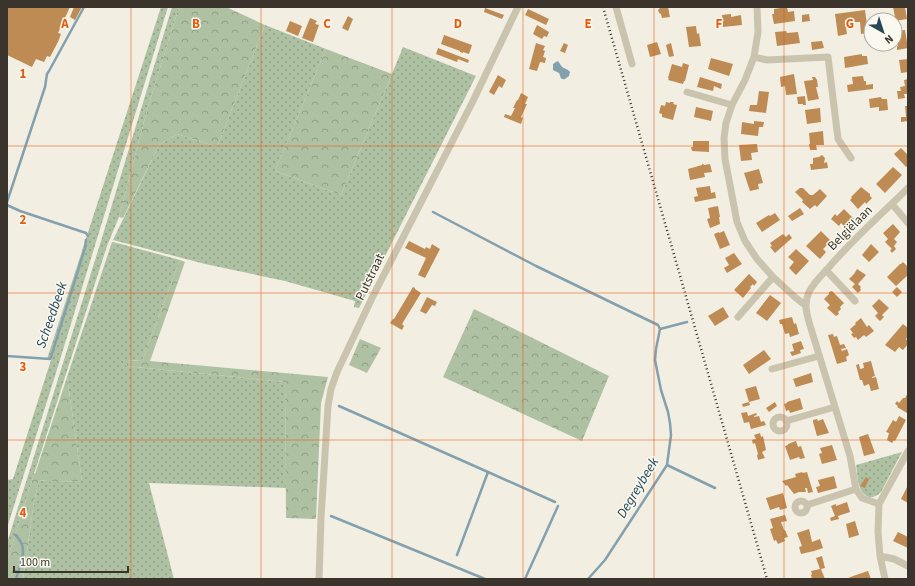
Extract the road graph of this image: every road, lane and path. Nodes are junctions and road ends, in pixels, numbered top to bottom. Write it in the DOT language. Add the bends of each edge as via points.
graph roads {
  1 [pos="518,7"];
  2 [pos="616,7"];
  3 [pos="757,7"];
  4 [pos="754,57"];
  5 [pos="632,64"];
  6 [pos="687,92"];
  7 [pos="732,105"];
  8 [pos="851,158"];
  9 [pos="908,188"];
  10 [pos="892,204"];
  11 [pos="908,224"];
  12 [pos="826,270"];
  13 [pos="774,277"];
  14 [pos="855,301"];
  15 [pos="805,305"];
  16 [pos="738,317"];
  17 [pos="819,356"];
  18 [pos="772,369"];
  19 [pos="835,407"];
  20 [pos="786,421"];
  21 [pos="908,451"];
  22 [pos="856,489"];
  23 [pos="880,501"];
  24 [pos="807,505"];
  25 [pos="880,556"];
  26 [pos="908,566"];
  27 [pos="319,579"];
  28 [pos="885,579"];
  1 -- 27 [label="street, Putstraat" via="374,296 331,389"];
  2 -- 5 [label="street"];
  3 -- 4 [label="street" via="758,32"];
  4 -- 7 [label="street"];
  4 -- 8 [label="street" via="767,60 828,57 838,139"];
  6 -- 7 [label="street"];
  7 -- 13 [label="street" via="724,138 725,159 737,222 757,260"];
  9 -- 10 [label="street, Belgiëlaan"];
  10 -- 11 [label="street, Belgiëlaan"];
  10 -- 12 [label="street, Belgiëlaan"];
  12 -- 14 [label="street, Belgiëlaan"];
  12 -- 15 [label="street, Belgiëlaan" via="810,290"];
  13 -- 15 [label="street"];
  13 -- 16 [label="street"];
  15 -- 17 [label="street"];
  17 -- 18 [label="street"];
  17 -- 19 [label="street"];
  19 -- 20 [label="street"];
  19 -- 22 [label="street" via="850,456"];
  21 -- 23 [label="street"];
  22 -- 23 [label="street" via="862,498"];
  22 -- 24 [label="street"];
  23 -- 25 [label="street"];
  25 -- 26 [label="street"];
  25 -- 28 [label="street"];
}
